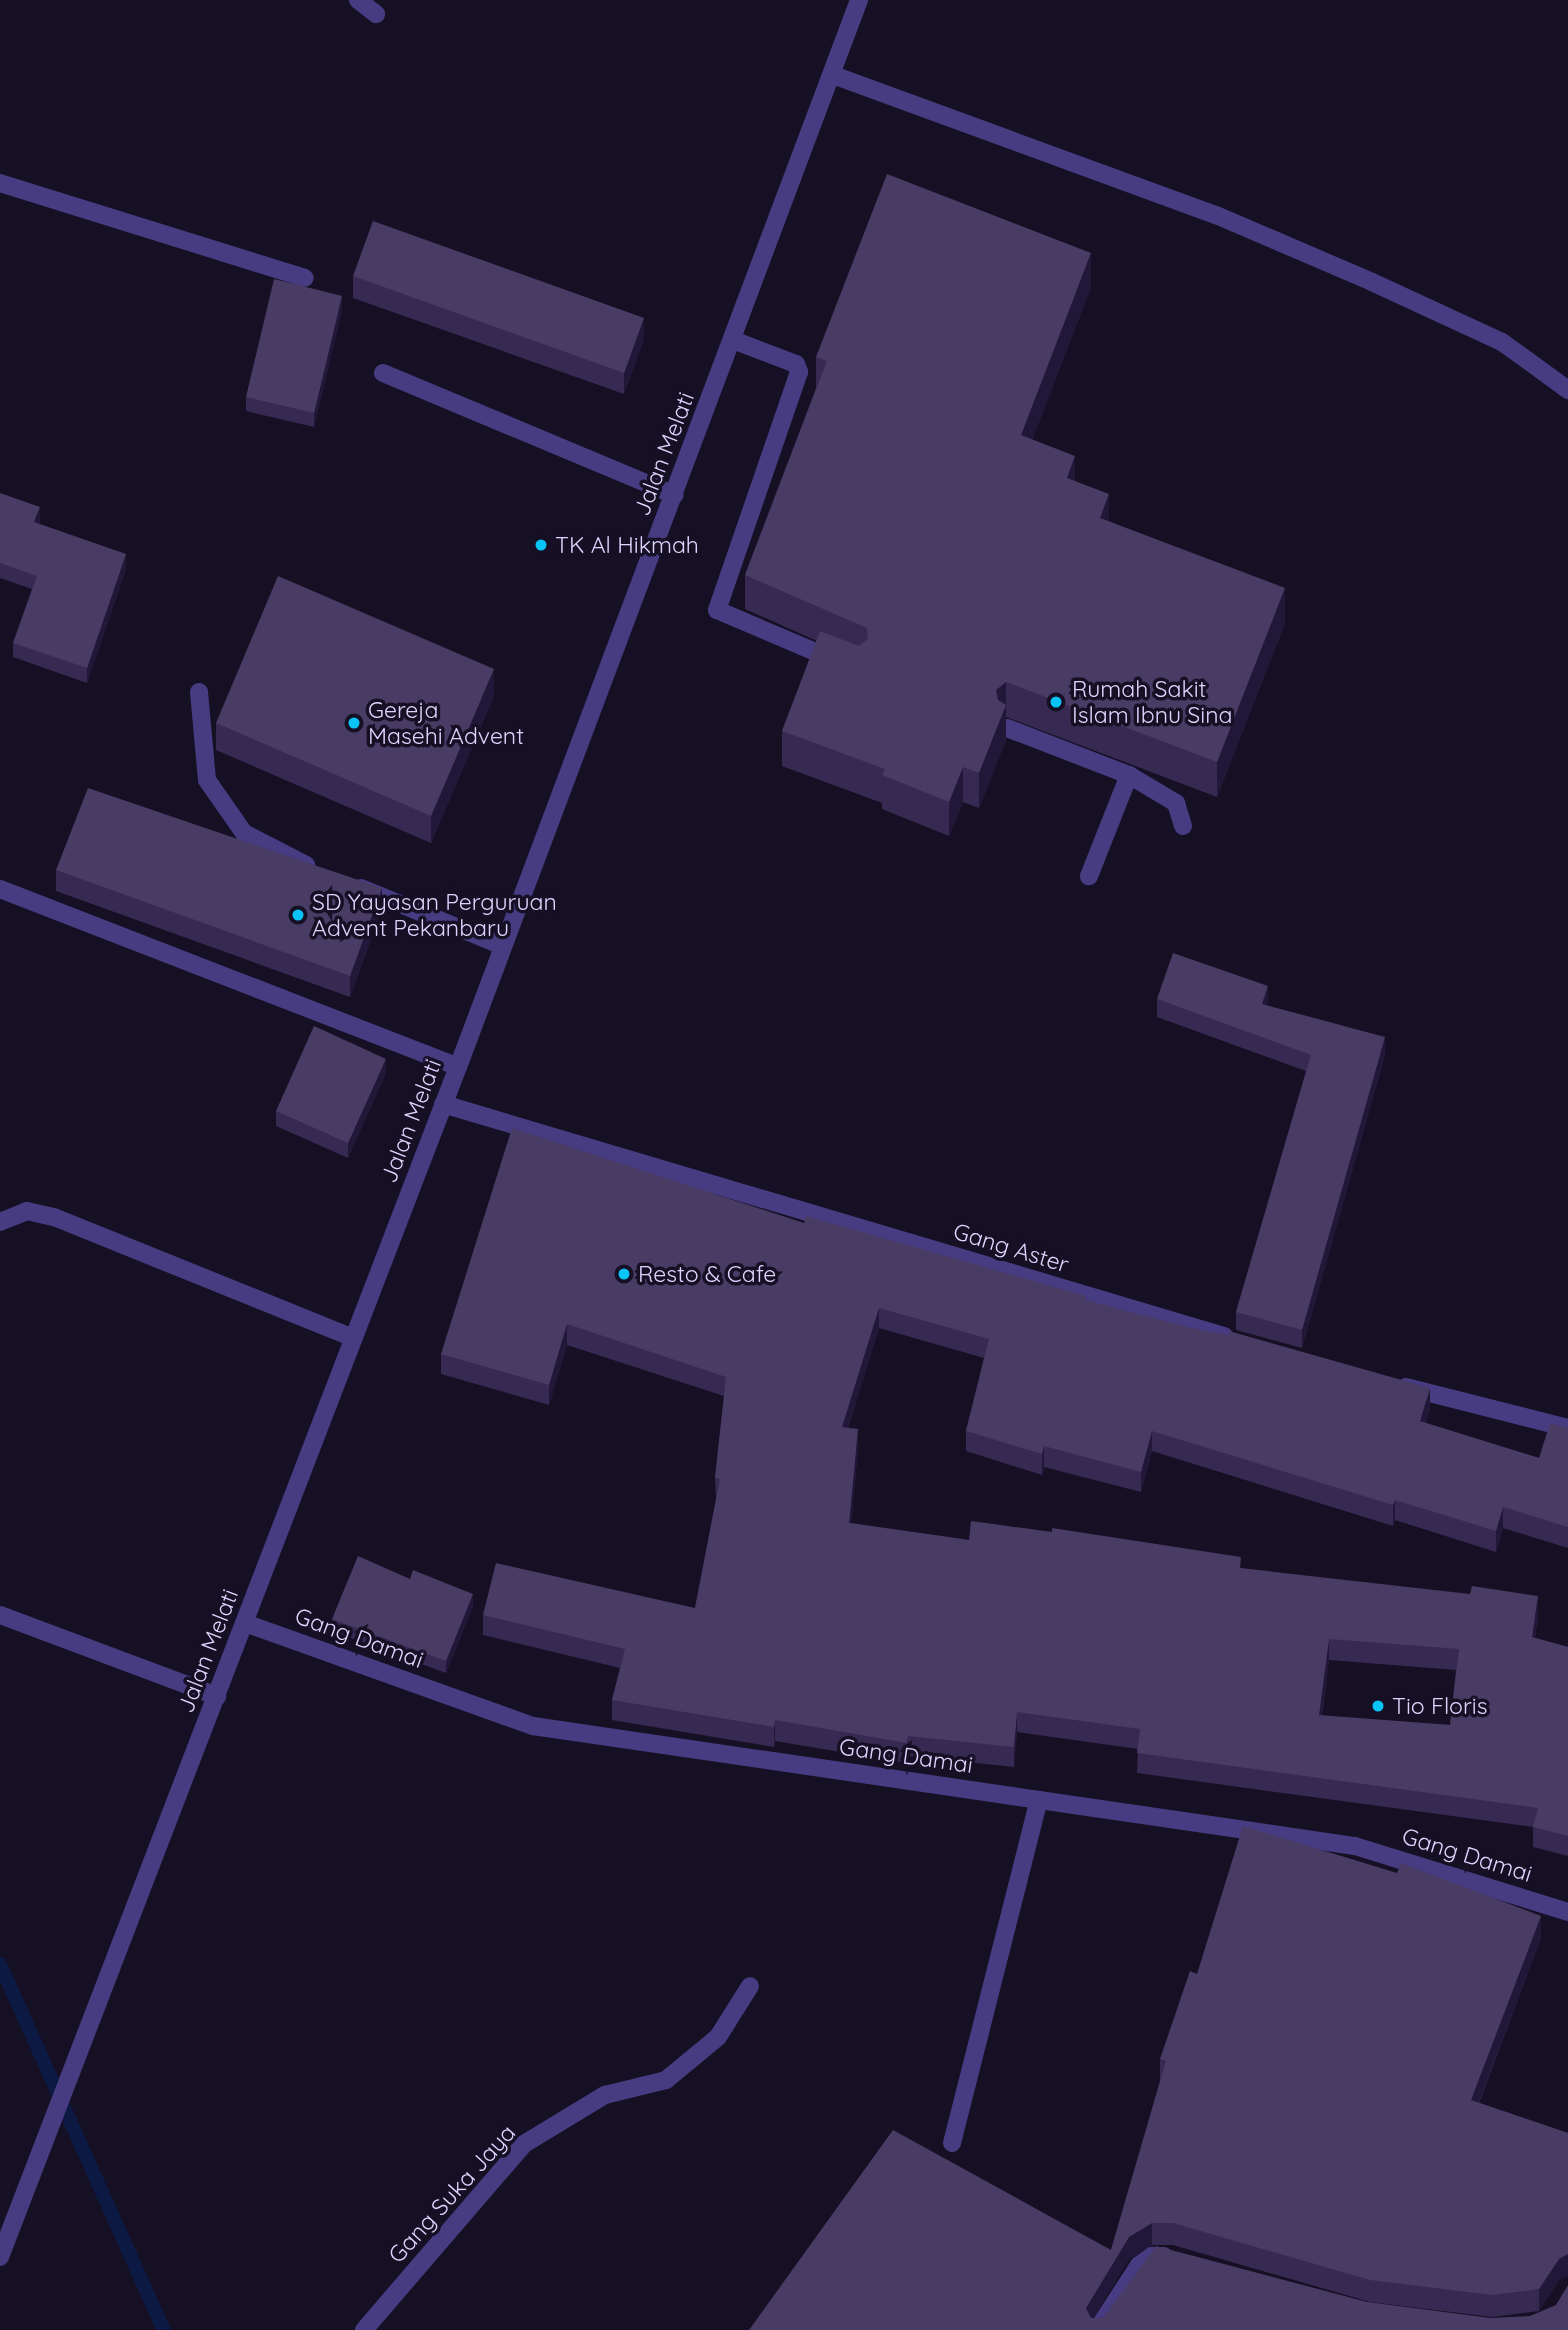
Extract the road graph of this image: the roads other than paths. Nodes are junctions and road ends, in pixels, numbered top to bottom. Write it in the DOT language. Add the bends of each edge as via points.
graph roads {
  1 [pos="358,0"];
  2 [pos="859,0"];
  3 [pos="376,14"];
  4 [pos="833,75"];
  5 [pos="0,183"];
  6 [pos="305,278"];
  7 [pos="733,340"];
  8 [pos="383,373"];
  9 [pos="1568,390"];
  10 [pos="675,495"];
  11 [pos="846,664"];
  12 [pos="199,692"];
  13 [pos="1007,728"];
  14 [pos="1129,775"];
  15 [pos="1183,826"];
  16 [pos="318,870"];
  17 [pos="1089,876"];
  18 [pos="343,880"];
  19 [pos="0,889"];
  20 [pos="503,946"];
  21 [pos="458,1067"];
  22 [pos="443,1104"];
  23 [pos="0,1222"];
  24 [pos="354,1338"];
  25 [pos="1241,1341"];
  26 [pos="1394,1384"];
  27 [pos="1568,1428"];
  28 [pos="0,1615"];
  29 [pos="245,1623"];
  30 [pos="217,1696"];
  31 [pos="1039,1800"];
  32 [pos="1568,1912"];
  33 [pos="750,1986"];
  34 [pos="952,2144"];
  35 [pos="0,2257"];
  36 [pos="1183,2260"];
  37 [pos="364,2330"];
  38 [pos="1097,2330"];
  1 -- 3 [label="street"];
  2 -- 4 [label="street, Jalan Melati"];
  4 -- 7 [label="street, Jalan Melati"];
  4 -- 9 [label="street" via="1216,215 1502,342"];
  5 -- 6 [label="street"];
  7 -- 10 [label="street, Jalan Melati"];
  7 -- 11 [label="street" via="796,364 799,372 717,610"];
  8 -- 10 [label="street"];
  10 -- 20 [label="street, Jalan Melati"];
  12 -- 16 [label="street" via="207,780 244,833"];
  13 -- 14 [label="street"];
  14 -- 15 [label="street" via="1177,803"];
  14 -- 17 [label="street"];
  18 -- 20 [label="street"];
  19 -- 21 [label="street"];
  20 -- 21 [label="street, Jalan Melati"];
  21 -- 22 [label="street, Jalan Melati"];
  22 -- 24 [label="street, Jalan Melati"];
  22 -- 25 [label="street, Gang Aster"];
  23 -- 24 [label="street" via="27,1211 54,1217"];
  24 -- 29 [label="street, Jalan Melati"];
  26 -- 27 [label="street"];
  28 -- 30 [label="street"];
  29 -- 30 [label="street, Jalan Melati"];
  29 -- 31 [label="street, Gang Damai" via="534,1726"];
  30 -- 35 [label="street, Jalan Melati"];
  31 -- 32 [label="street, Gang Damai" via="1355,1846"];
  31 -- 34 [label="street"];
  33 -- 37 [label="street, Gang Suka Jaya" via="718,2038 666,2080 606,2095 524,2144"];
  36 -- 38 [label="street" via="1152,2256 1139,2266"];
}
